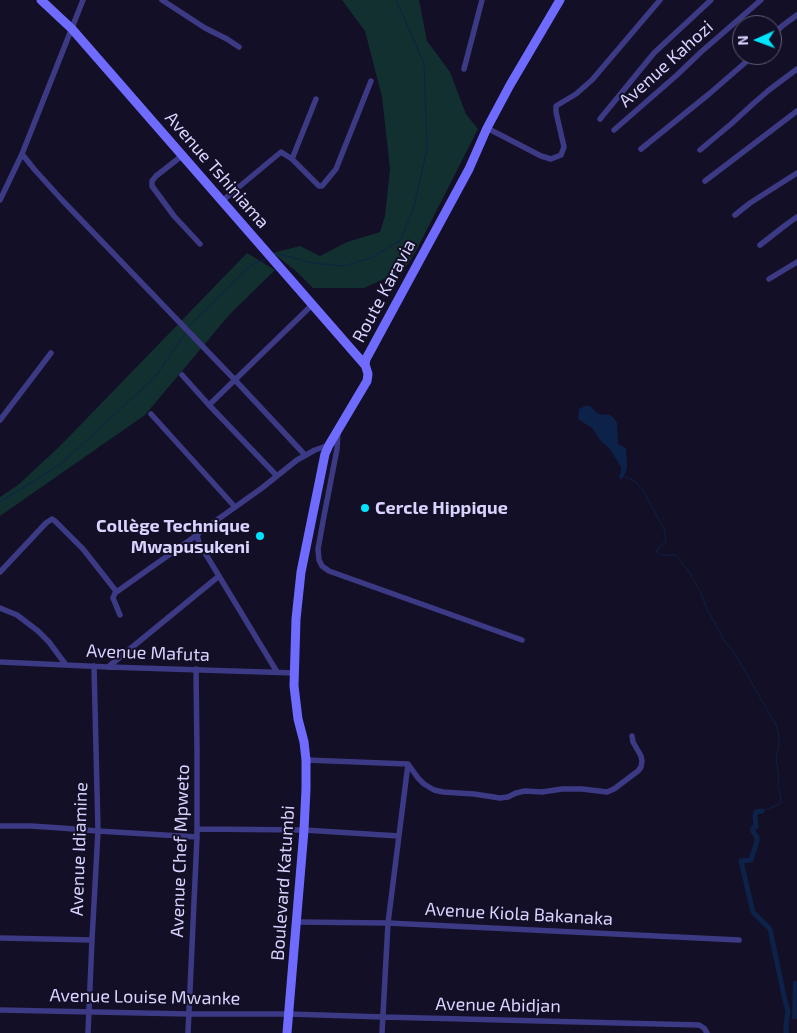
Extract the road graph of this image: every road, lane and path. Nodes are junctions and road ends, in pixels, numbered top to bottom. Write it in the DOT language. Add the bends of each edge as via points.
graph roads {
  1 [pos="40,0"];
  2 [pos="83,0"];
  3 [pos="162,0"];
  4 [pos="482,0"];
  5 [pos="560,0"];
  6 [pos="660,0"];
  7 [pos="711,0"];
  8 [pos="761,0"];
  9 [pos="797,15"];
  10 [pos="782,26"];
  11 [pos="72,29"];
  12 [pos="239,47"];
  13 [pos="742,65"];
  14 [pos="464,69"];
  15 [pos="797,69"];
  16 [pos="371,81"];
  17 [pos="316,99"];
  18 [pos="797,111"];
  19 [pos="600,119"];
  20 [pos="487,128"];
  21 [pos="614,130"];
  22 [pos="641,149"];
  23 [pos="700,150"];
  24 [pos="22,154"];
  25 [pos="183,155"];
  26 [pos="292,159"];
  27 [pos="797,173"];
  28 [pos="705,181"];
  29 [pos="0,200"];
  30 [pos="222,200"];
  31 [pos="735,215"];
  32 [pos="797,217"];
  33 [pos="200,244"];
  34 [pos="760,245"];
  35 [pos="797,262"];
  36 [pos="769,279"];
  37 [pos="312,305"];
  38 [pos="51,353"];
  39 [pos="369,354"];
  40 [pos="357,356"];
  41 [pos="365,366"];
  42 [pos="182,375"];
  43 [pos="235,380"];
  44 [pos="209,405"];
  45 [pos="151,414"];
  46 [pos="0,420"];
  47 [pos="338,431"];
  48 [pos="329,445"];
  49 [pos="305,455"];
  50 [pos="277,476"];
  51 [pos="235,507"];
  52 [pos="197,535"];
  53 [pos="0,572"];
  54 [pos="219,576"];
  55 [pos="116,591"];
  56 [pos="0,608"];
  57 [pos="120,616"];
  58 [pos="522,640"];
  59 [pos="0,662"];
  60 [pos="66,665"];
  61 [pos="94,666"];
  62 [pos="108,667"];
  63 [pos="196,669"];
  64 [pos="277,672"];
  65 [pos="294,673"];
  66 [pos="302,736"];
  67 [pos="632,736"];
  68 [pos="306,760"];
  69 [pos="408,764"];
  70 [pos="0,826"];
  71 [pos="197,829"];
  72 [pos="304,830"];
  73 [pos="98,831"];
  74 [pos="399,836"];
  75 [pos="197,837"];
  76 [pos="297,922"];
  77 [pos="388,923"];
  78 [pos="0,938"];
  79 [pos="92,940"];
  80 [pos="739,940"];
  81 [pos="0,1010"];
  82 [pos="89,1012"];
  83 [pos="189,1014"];
  84 [pos="289,1014"];
  85 [pos="382,1017"];
  86 [pos="706,1031"];
  87 [pos="88,1033"];
  88 [pos="188,1033"];
  89 [pos="288,1033"];
  90 [pos="382,1033"];
  1 -- 11 [label="street, Avenue Tshiniama"];
  2 -- 11 [label="street"];
  3 -- 12 [label="street"];
  4 -- 14 [label="street"];
  5 -- 20 [label="street, Route Karavia"];
  6 -- 20 [label="street" via="592,80 556,106 564,147 561,155 552,159 541,156"];
  7 -- 19 [label="street" via="654,53"];
  8 -- 21 [label="street, Avenue Kahozi"];
  9 -- 10 [label="street"];
  11 -- 24 [label="street"];
  11 -- 25 [label="street, Avenue Tshiniama"];
  13 -- 22 [label="street"];
  15 -- 23 [label="street"];
  16 -- 26 [label="street" via="336,170 322,186"];
  17 -- 26 [label="street"];
  18 -- 28 [label="street"];
  20 -- 39 [label="street, Route Karavia" via="467,173"];
  24 -- 29 [label="street"];
  24 -- 43 [label="street"];
  25 -- 30 [label="street, Avenue Tshiniama"];
  25 -- 33 [label="street" via="156,176 152,186"];
  26 -- 30 [label="street" via="280,152"];
  27 -- 31 [label="street"];
  30 -- 37 [label="street, Avenue Tshiniama"];
  32 -- 34 [label="street"];
  35 -- 36 [label="street"];
  37 -- 40 [label="street, Avenue Tshiniama"];
  37 -- 43 [label="street"];
  38 -- 46 [label="street"];
  39 -- 40 [label="street"];
  39 -- 41 [label="street, Route Karavia"];
  40 -- 41 [label="street, Avenue Tshiniama"];
  41 -- 47 [label="street, Route Karavia" via="367,381"];
  42 -- 44 [label="street"];
  43 -- 44 [label="street"];
  43 -- 49 [label="street"];
  44 -- 50 [label="street"];
  45 -- 51 [label="street"];
  47 -- 48 [label="street, Route Karavia"];
  47 -- 58 [label="street" via="318,549 322,566"];
  48 -- 49 [label="street"];
  48 -- 65 [label="street, Route Karavia" via="301,572"];
  49 -- 50 [label="street"];
  50 -- 51 [label="street"];
  51 -- 52 [label="street"];
  52 -- 54 [label="street"];
  52 -- 55 [label="street"];
  53 -- 55 [label="street" via="46,523 55,520"];
  54 -- 62 [label="street"];
  54 -- 64 [label="street"];
  55 -- 57 [label="street" via="113,598"];
  56 -- 60 [label="street" via="17,615 38,631"];
  59 -- 60 [label="street, Avenue Mafuta"];
  60 -- 61 [label="street, Avenue Mafuta"];
  61 -- 62 [label="street, Avenue Mafuta"];
  61 -- 73 [label="street, Avenue Idiamine"];
  62 -- 63 [label="street, Avenue Mafuta"];
  63 -- 64 [label="street, Avenue Mafuta"];
  63 -- 71 [label="street, Avenue Chef Mpweto"];
  64 -- 65 [label="street, Avenue Mafuta"];
  65 -- 66 [label="street, Route Karavia"];
  66 -- 68 [label="street, Boulevard Katumbi"];
  67 -- 69 [label="street" via="641,756 640,769 607,792 582,789 525,791 504,798 443,792 424,784"];
  68 -- 69 [label="street"];
  68 -- 72 [label="street, Boulevard Katumbi"];
  69 -- 74 [label="street"];
  70 -- 73 [label="street"];
  71 -- 72 [label="street"];
  71 -- 75 [label="street, Avenue Chef Mpweto"];
  72 -- 74 [label="street"];
  72 -- 76 [label="street, Boulevard Katumbi"];
  73 -- 75 [label="street"];
  73 -- 79 [label="street, Avenue Idiamine"];
  74 -- 77 [label="street"];
  75 -- 83 [label="street, Avenue Chef Mpweto"];
  76 -- 77 [label="street, Avenue Kiola Bakanaka"];
  76 -- 84 [label="street, Boulevard Katumbi"];
  77 -- 80 [label="street, Avenue Kiola Bakanaka"];
  77 -- 85 [label="street"];
  78 -- 79 [label="street"];
  79 -- 82 [label="street, Avenue Idiamine"];
  81 -- 82 [label="street, Avenue Louise Mwanke"];
  82 -- 83 [label="street, Avenue Louise Mwanke"];
  82 -- 87 [label="street, Avenue Idiamine"];
  83 -- 84 [label="street, Avenue Louise Mwanke"];
  83 -- 88 [label="street, Avenue Chef Mpweto"];
  84 -- 85 [label="street, Avenue Abidjan"];
  84 -- 89 [label="street, Boulevard Katumbi"];
  85 -- 86 [label="street, Avenue Abidjan" via="699,1025"];
  85 -- 90 [label="street"];
}
